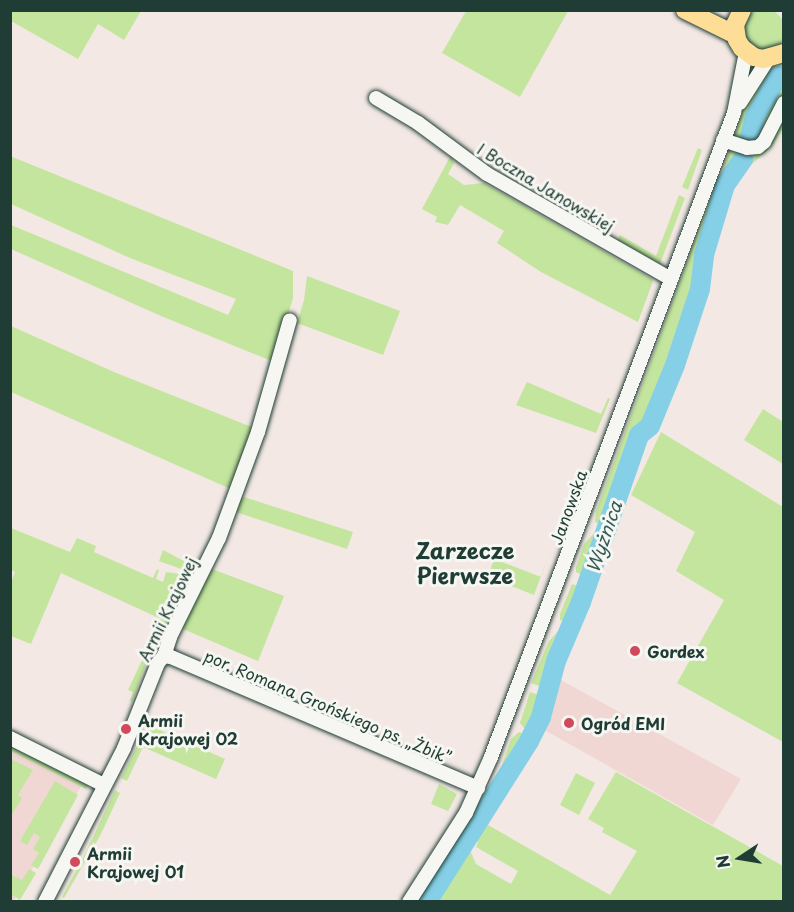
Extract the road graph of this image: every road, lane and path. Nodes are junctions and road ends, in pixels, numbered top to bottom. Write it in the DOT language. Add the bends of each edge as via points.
graph roads {
  1 [pos="685,10"];
  2 [pos="742,10"];
  3 [pos="736,35"];
  4 [pos="746,52"];
  5 [pos="779,55"];
  6 [pos="376,98"];
  7 [pos="783,102"];
  8 [pos="734,112"];
  9 [pos="723,140"];
  10 [pos="671,279"];
  11 [pos="290,320"];
  12 [pos="165,656"];
  13 [pos="10,738"];
  14 [pos="104,785"];
  15 [pos="478,788"];
  16 [pos="45,902"];
  17 [pos="409,902"];
  1 -- 3 [label="main road"];
  2 -- 3 [label="main road" via="735,25"];
  3 -- 4 [label="main road"];
  4 -- 5 [label="main road" via="758,59"];
  4 -- 8 [label="street, Janowska"];
  5 -- 8 [label="street, Janowska"];
  6 -- 10 [label="street, I Boczna Janowskiej" via="488,174"];
  7 -- 9 [label="street" via="758,147 747,148"];
  8 -- 9 [label="street, Janowska"];
  9 -- 10 [label="street, Janowska"];
  10 -- 15 [label="street, Janowska"];
  11 -- 12 [label="street, Armii Krajowej" via="258,432 219,538 169,638"];
  12 -- 14 [label="street, Armii Krajowej" via="158,663 137,720"];
  12 -- 15 [label="street, por. Romana Grońskiego ps. „Żbik”"];
  13 -- 14 [label="street"];
  14 -- 16 [label="street, Armii Krajowej"];
  15 -- 17 [label="street, Janowska"];
}
